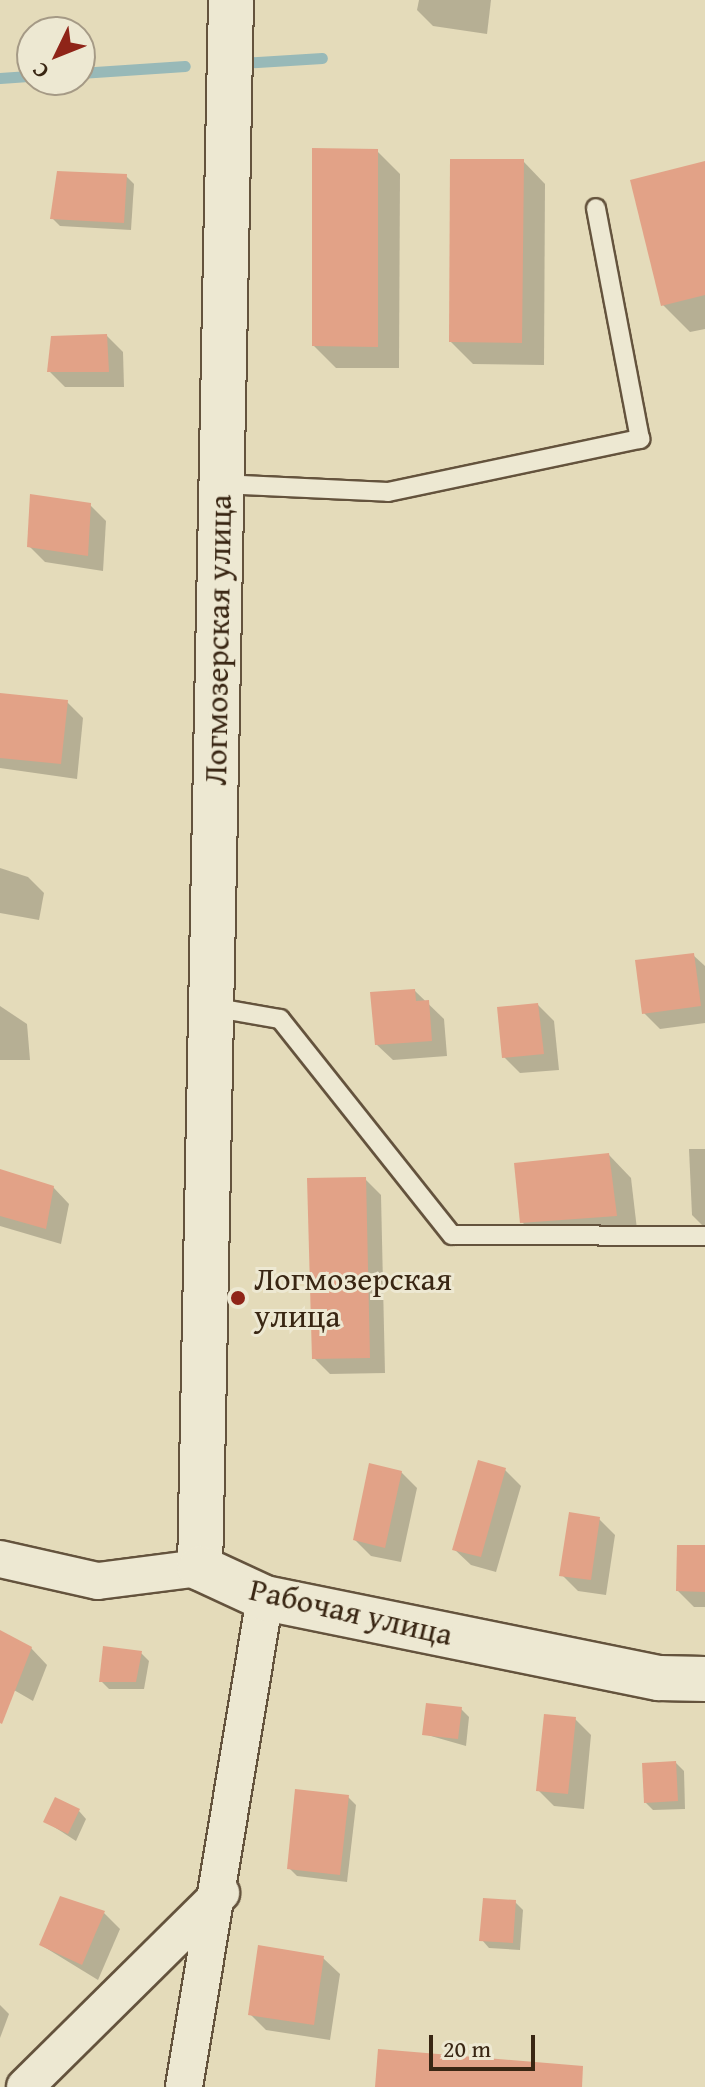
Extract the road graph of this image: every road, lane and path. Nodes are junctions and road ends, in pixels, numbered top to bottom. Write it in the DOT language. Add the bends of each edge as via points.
graph roads {
  1 [pos="231,0"];
  2 [pos="596,208"];
  3 [pos="221,484"];
  4 [pos="211,1007"];
  5 [pos="705,1236"];
  6 [pos="0,1559"];
  7 [pos="200,1568"];
  8 [pos="265,1598"];
  9 [pos="705,1679"];
  10 [pos="221,1893"];
  11 [pos="25,2087"];
  12 [pos="184,2087"];
  1 -- 3 [label="street, Логмозерская улица"];
  2 -- 3 [label="lane" via="640,439 388,492"];
  3 -- 4 [label="street, Логмозерская улица"];
  4 -- 5 [label="lane" via="280,1019 452,1235"];
  4 -- 7 [label="street, Логмозерская улица"];
  6 -- 7 [label="street" via="98,1581"];
  7 -- 8 [label="street, Рабочая улица"];
  8 -- 9 [label="street, Рабочая улица" via="659,1678"];
  8 -- 10 [label="street"];
  10 -- 11 [label="street"];
  10 -- 12 [label="street"];
}
